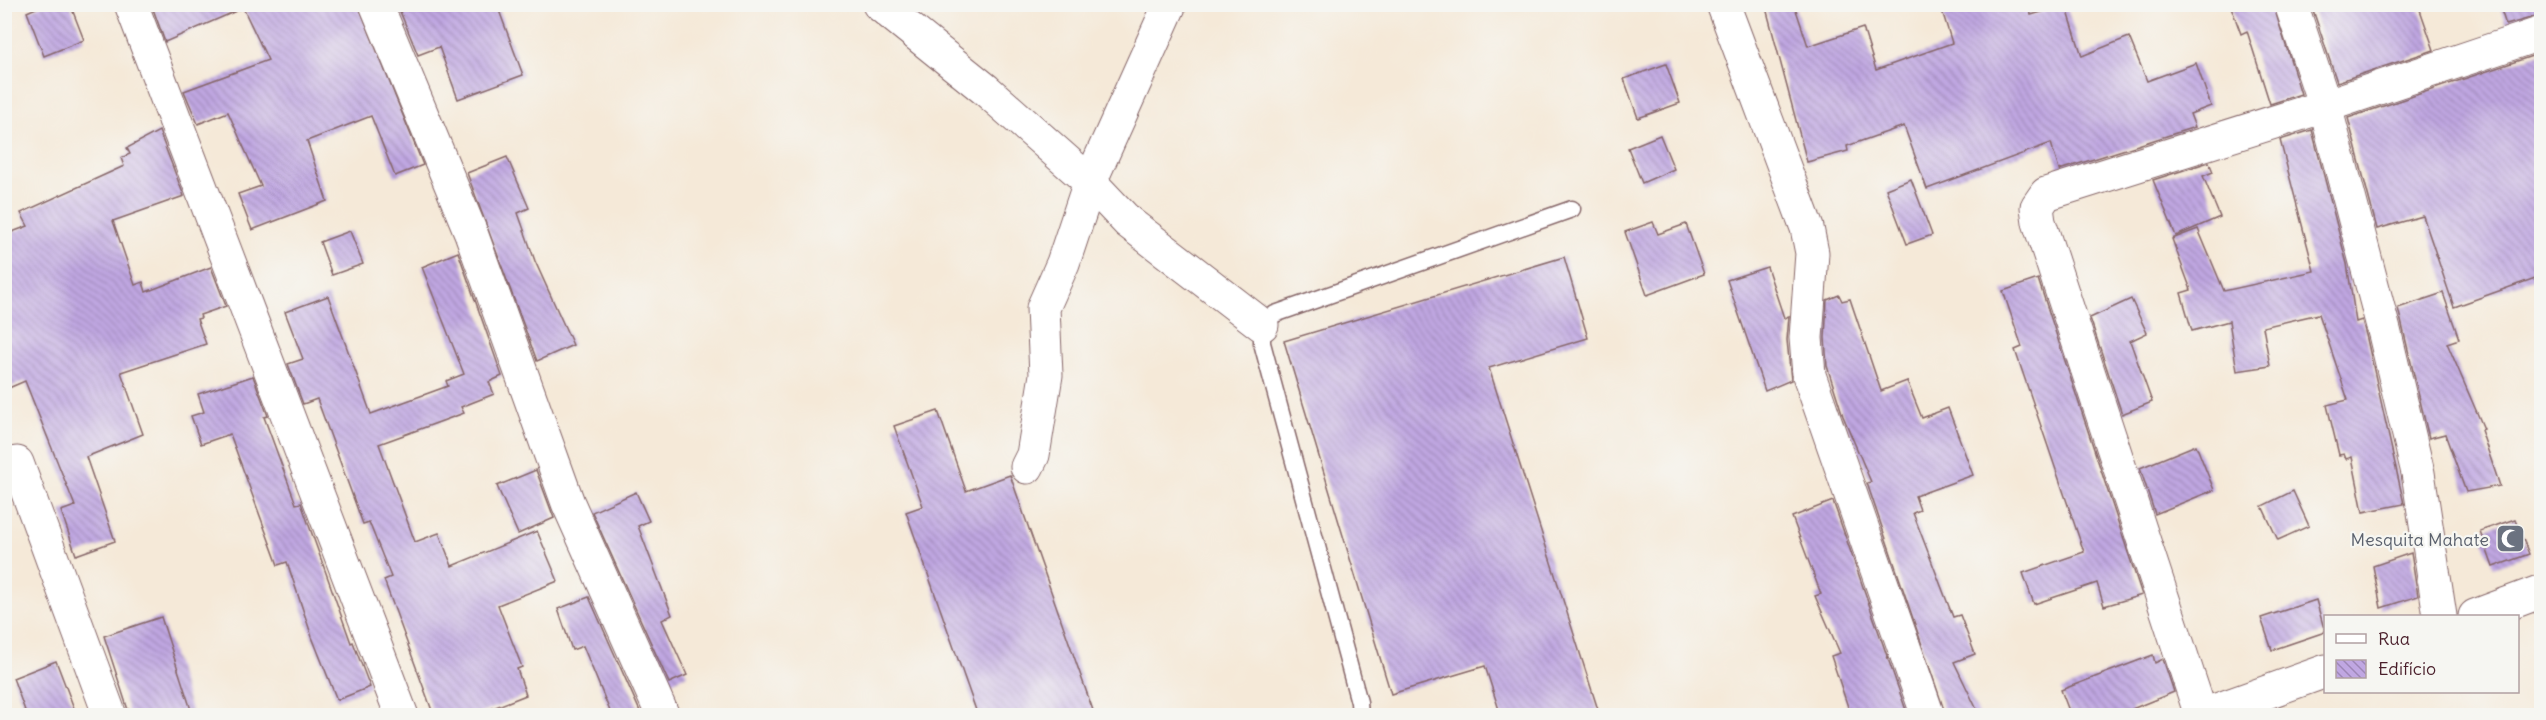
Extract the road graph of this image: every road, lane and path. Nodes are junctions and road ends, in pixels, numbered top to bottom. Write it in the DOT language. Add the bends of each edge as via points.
graph roads {
  1 [pos="131,4"];
  2 [pos="376,4"];
  3 [pos="879,4"];
  4 [pos="1170,4"];
  5 [pos="1723,4"];
  6 [pos="2291,4"];
  7 [pos="2541,33"];
  8 [pos="2325,106"];
  9 [pos="1090,182"];
  10 [pos="1572,209"];
  11 [pos="1262,325"];
  12 [pos="17,463"];
  13 [pos="1027,467"];
  14 [pos="2541,591"];
  15 [pos="2440,615"];
  16 [pos="2478,615"];
  17 [pos="2324,671"];
  18 [pos="2201,715"];
  19 [pos="110,716"];
  20 [pos="402,716"];
  21 [pos="663,716"];
  22 [pos="1360,716"];
  23 [pos="1929,716"];
  1 -- 20 [label="street"];
  2 -- 21 [label="street" via="471,233 568,503"];
  3 -- 9 [label="street" via="986,90"];
  4 -- 9 [label="street"];
  5 -- 23 [label="street" via="1807,228 1812,253 1806,338 1809,375"];
  6 -- 8 [label="street"];
  7 -- 8 [label="street"];
  8 -- 15 [label="street" via="2418,473"];
  8 -- 18 [label="street" via="2046,194 2037,207"];
  9 -- 11 [label="street" via="1128,222"];
  9 -- 13 [label="street" via="1063,264 1043,308 1046,375 1034,455"];
  10 -- 11 [label="lane" via="1275,314"];
  11 -- 22 [label="lane" via="1262,343"];
  12 -- 19 [label="street"];
  14 -- 16 [label="street"];
  17 -- 18 [label="street"];
}
